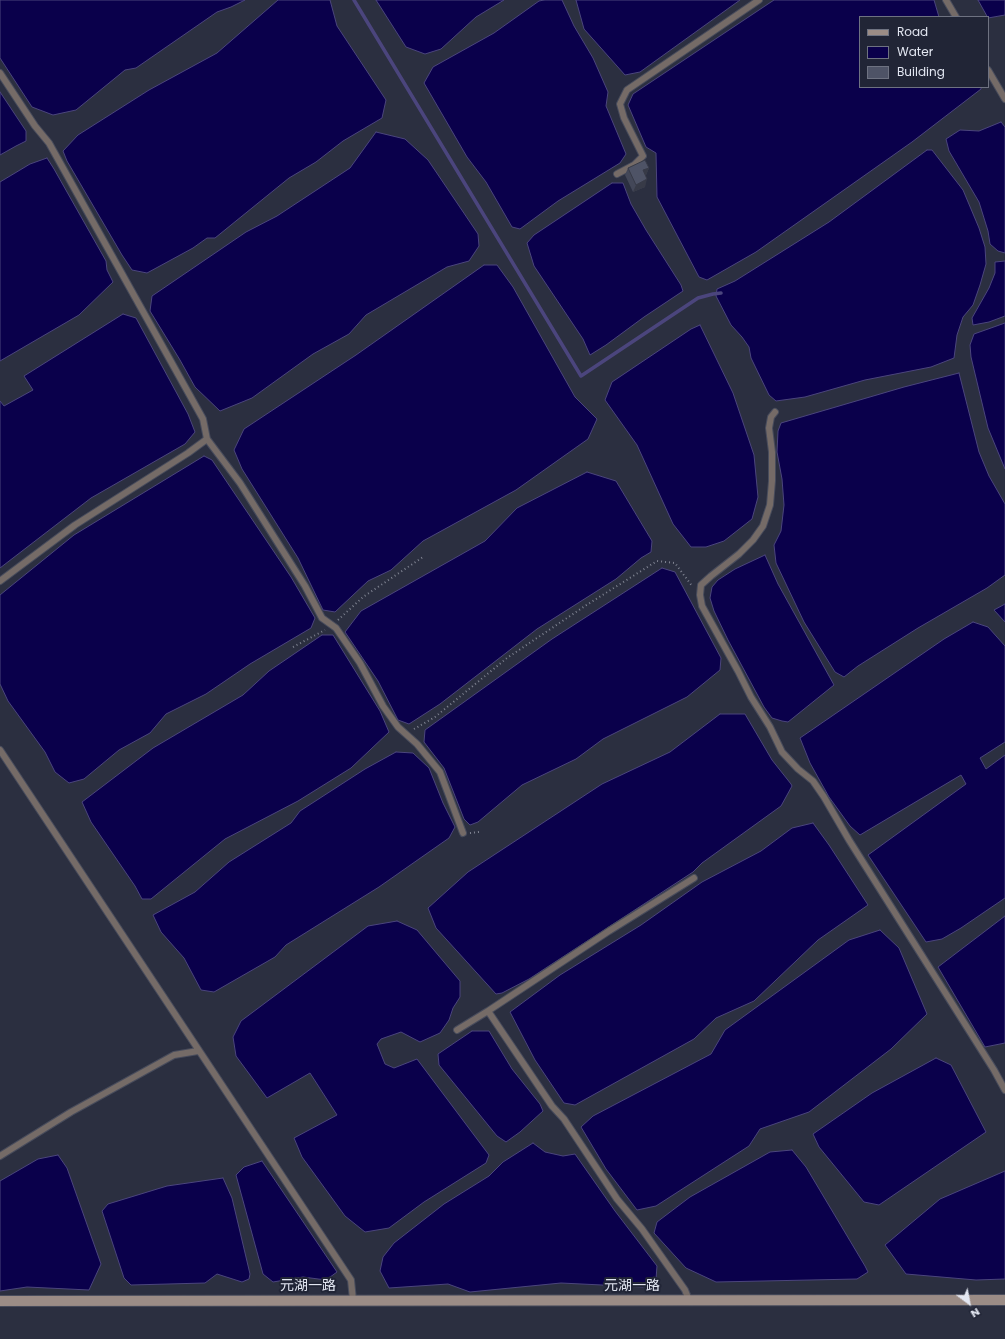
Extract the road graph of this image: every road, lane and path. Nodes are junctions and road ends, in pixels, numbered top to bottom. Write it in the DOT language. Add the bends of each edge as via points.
graph roads {
  1 [pos="759,0"];
  2 [pos="946,0"];
  3 [pos="955,16"];
  4 [pos="989,72"];
  5 [pos="0,73"];
  6 [pos="1005,99"];
  7 [pos="617,174"];
  8 [pos="775,412"];
  9 [pos="207,439"];
  10 [pos="423,557"];
  11 [pos="0,581"];
  12 [pos="700,590"];
  13 [pos="332,626"];
  14 [pos="293,647"];
  15 [pos="406,734"];
  16 [pos="0,750"];
  17 [pos="463,833"];
  18 [pos="694,878"];
  19 [pos="488,1011"];
  20 [pos="457,1030"];
  21 [pos="198,1051"];
  22 [pos="1005,1090"];
  23 [pos="0,1156"];
  24 [pos="353,1300"];
  25 [pos="689,1300"];
  26 [pos="1005,1300"];
  27 [pos="0,1301"];
  1 -- 7 [label="lane" via="627,90 620,104 624,118 643,156"];
  2 -- 3 [label="lane"];
  4 -- 6 [label="lane"];
  5 -- 9 [label="lane" via="34,126 50,143 203,419"];
  8 -- 12 [label="lane" via="769,428 772,452 770,505 763,526 753,540 711,576"];
  9 -- 11 [label="lane" via="75,525"];
  9 -- 13 [label="lane" via="240,483 322,618"];
  10 -- 13 [label="path" via="362,597"];
  12 -- 15 [label="path" via="693,587 675,563 657,560 507,658 435,717"];
  12 -- 22 [label="lane" via="702,606 782,752 812,781 824,797"];
  13 -- 14 [label="path"];
  13 -- 15 [label="lane" via="360,663 382,706"];
  15 -- 17 [label="lane" via="440,772"];
  16 -- 21 [label="lane"];
  18 -- 19 [label="lane" via="609,930"];
  19 -- 20 [label="lane"];
  19 -- 25 [label="lane"];
  21 -- 23 [label="lane" via="174,1055 71,1112"];
  21 -- 24 [label="lane" via="351,1280"];
  24 -- 25 [label="main road, 元湖一路"];
  24 -- 27 [label="main road, 元湖一路"];
  25 -- 26 [label="main road, 元湖一路"];
}
